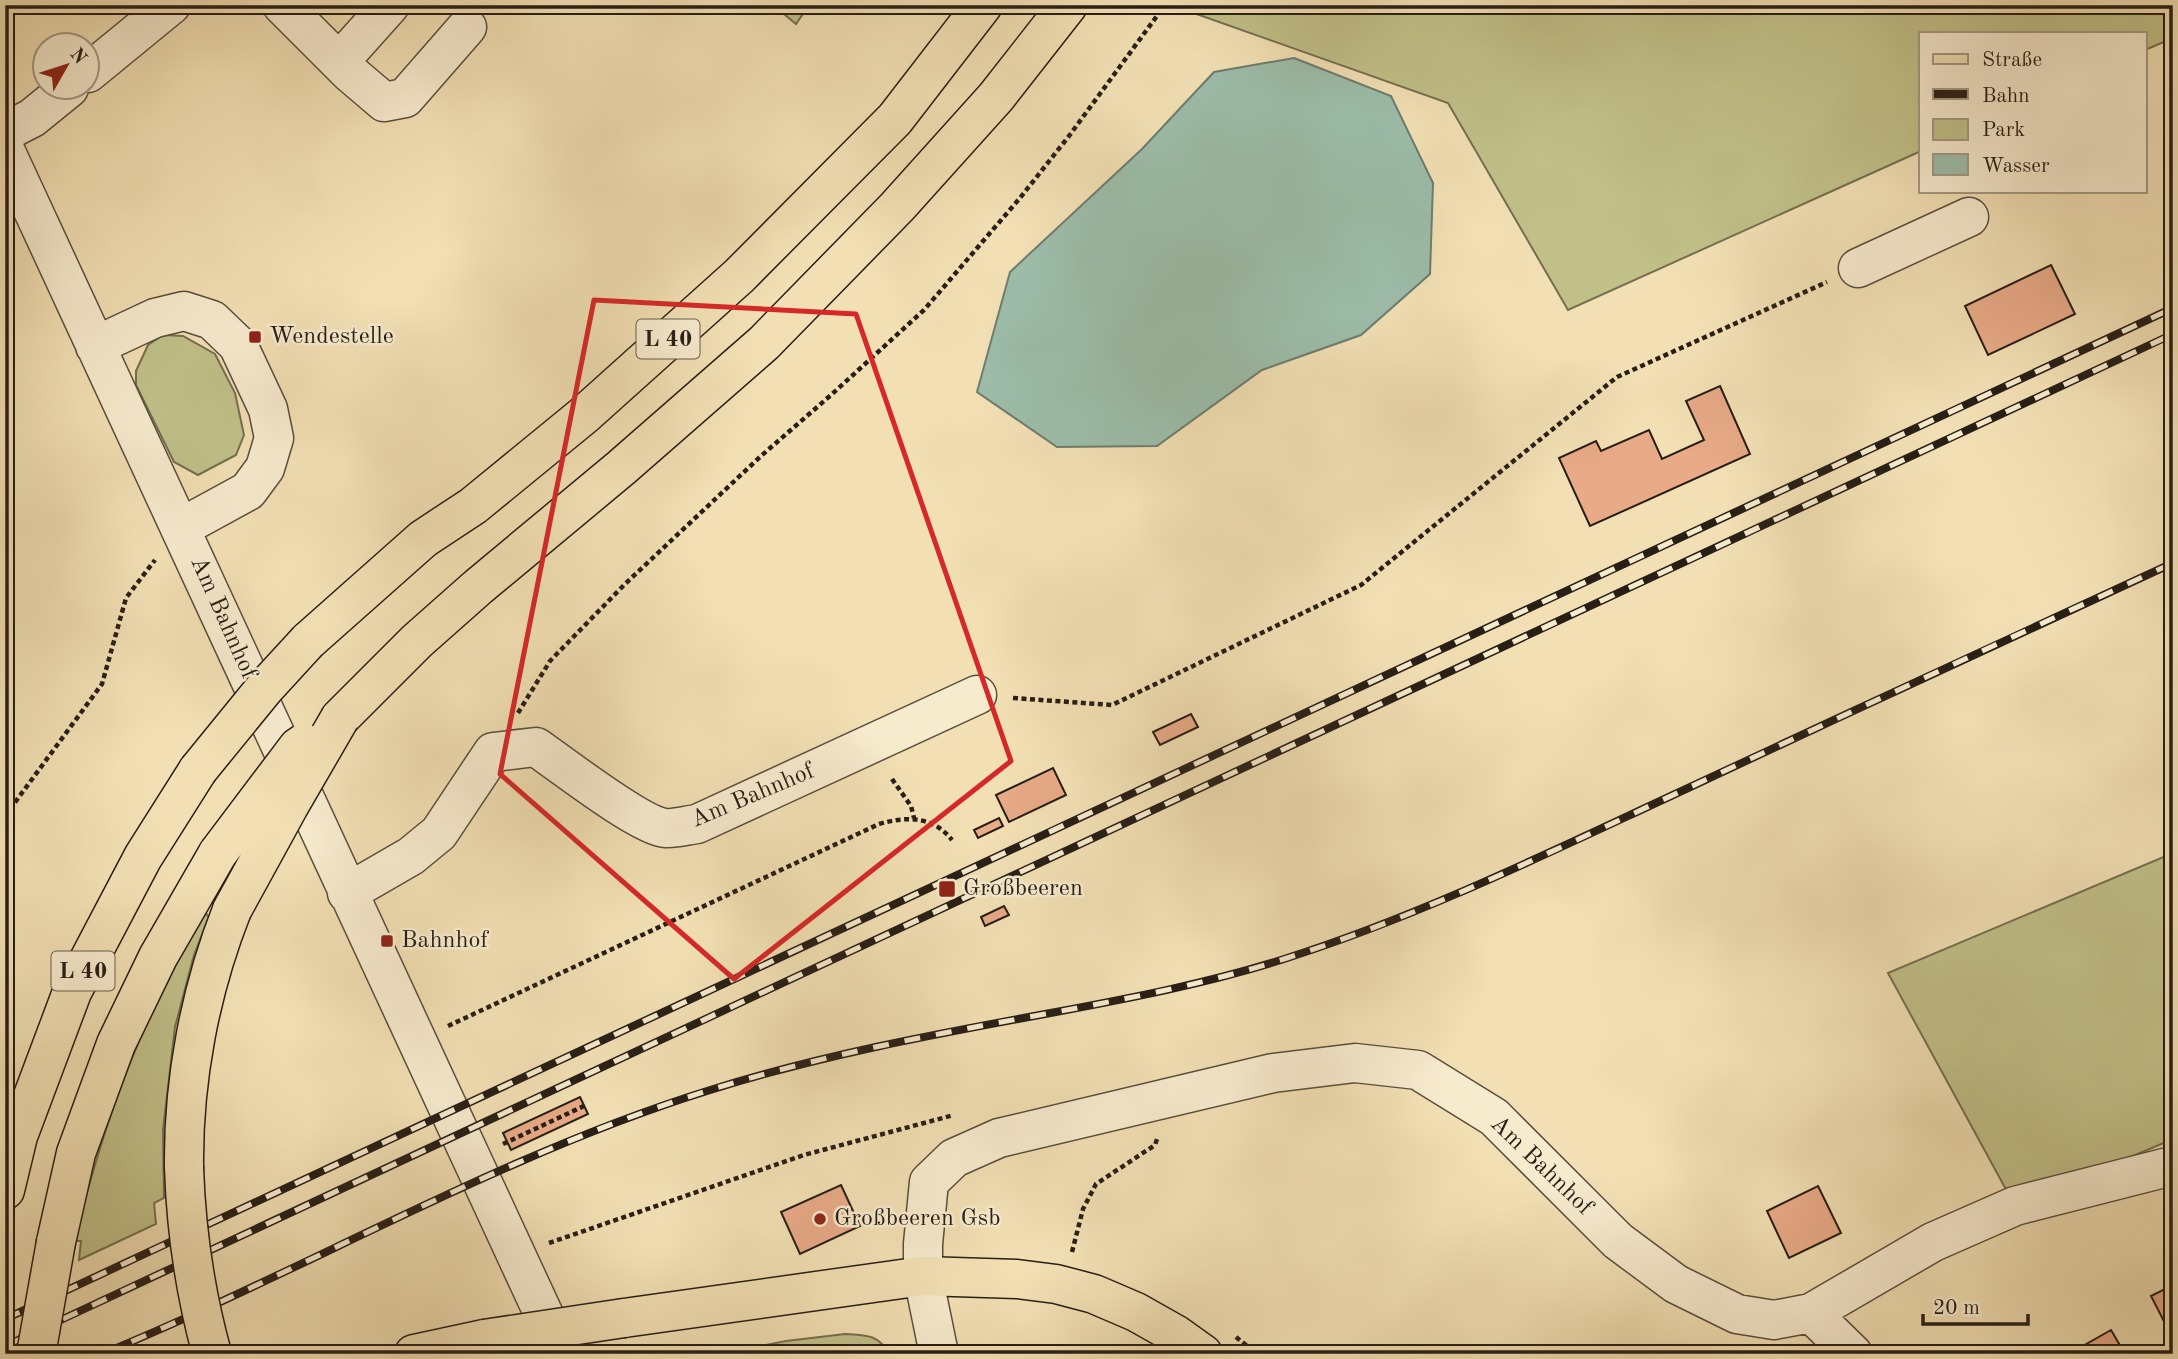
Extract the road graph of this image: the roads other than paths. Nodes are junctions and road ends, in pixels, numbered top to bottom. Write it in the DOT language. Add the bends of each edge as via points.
graph roads {
  1 [pos="171,5"];
  2 [pos="282,5"];
  3 [pos="390,5"];
  4 [pos="984,5"];
  5 [pos="1068,5"];
  6 [pos="467,27"];
  7 [pos="102,62"];
  8 [pos="339,62"];
  9 [pos="52,102"];
  10 [pos="5,132"];
  11 [pos="5,150"];
  12 [pos="1969,218"];
  13 [pos="1858,268"];
  14 [pos="95,346"];
  15 [pos="182,527"];
  16 [pos="977,695"];
  17 [pos="340,718"];
  18 [pos="347,892"];
  19 [pos="2172,1166"];
  20 [pos="5,1190"];
  21 [pos="923,1276"];
  22 [pos="1811,1313"];
  23 [pos="36,1354"];
  24 [pos="212,1354"];
  25 [pos="414,1354"];
  26 [pos="562,1354"];
  27 [pos="939,1354"];
  28 [pos="1203,1354"];
  29 [pos="1853,1354"];
  1 -- 7 [label="street"];
  2 -- 8 [label="street"];
  3 -- 8 [label="street"];
  4 -- 20 [label="main road, L 40, bridge" via="895,118 739,276 583,416 473,506 423,539 307,641 264,689 198,770 143,857 72,992 18,1136"];
  5 -- 17 [label="main road, L 40" via="996,97 764,343 478,587"];
  6 -- 8 [label="street" via="405,98 384,102"];
  9 -- 10 [label="street"];
  11 -- 14 [label="street, Am Bahnhof"];
  12 -- 13 [label="street"];
  14 -- 15 [label="street, Am Bahnhof"];
  14 -- 15 [label="street" via="155,317 184,311 212,320 238,345 268,408 274,438 265,468 248,491"];
  15 -- 18 [label="street, Am Bahnhof"];
  16 -- 18 [label="street, Am Bahnhof" via="697,824 664,828 632,813 536,747 493,752 439,833 411,856"];
  17 -- 23 [label="main road, bridge" via="298,747 218,853 158,957 117,1044 76,1153"];
  17 -- 24 [label="main road, L 40, bridge" via="232,911 218,946 196,1034 184,1121 185,1198 192,1263"];
  18 -- 26 [label="street, Am Bahnhof"];
  19 -- 22 [label="street, Am Bahnhof" via="2015,1206 1933,1242"];
  21 -- 22 [label="street, Am Bahnhof" via="929,1182 954,1158 999,1138 1273,1073 1355,1063 1418,1070 1494,1117 1618,1241 1676,1284 1737,1314 1774,1320"];
  21 -- 25 [label="main road, bridge" via="484,1339"];
  21 -- 27 [label="street, Am Bahnhof"];
  21 -- 28 [label="main road" via="1056,1284 1136,1312"];
  22 -- 29 [label="street"];
}
